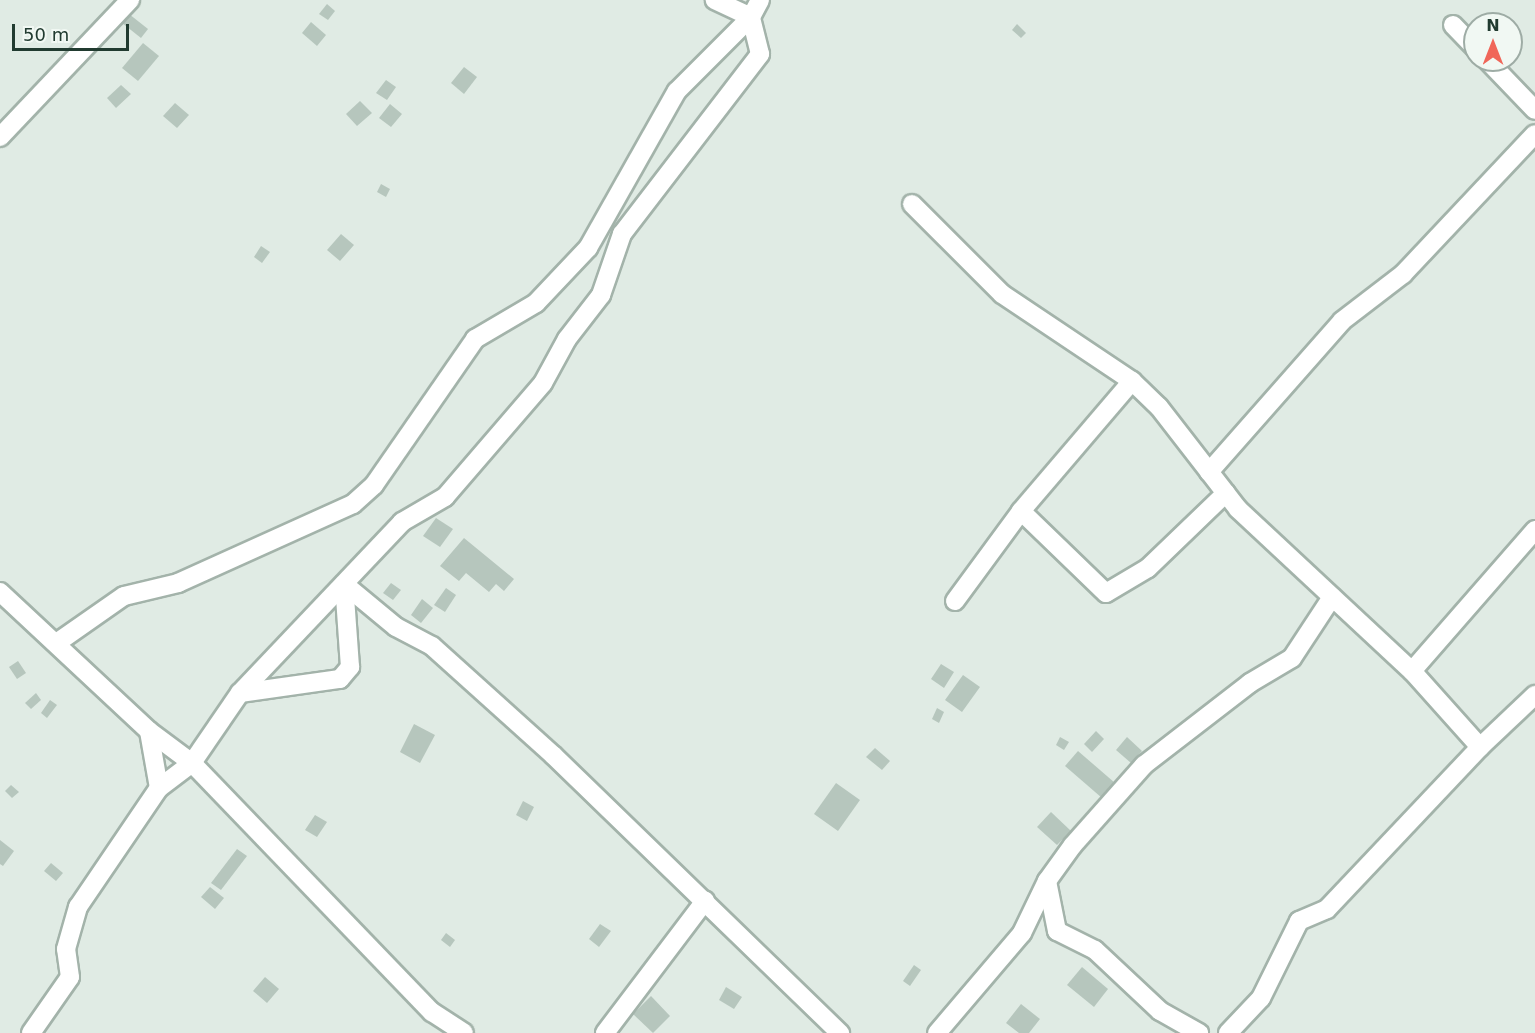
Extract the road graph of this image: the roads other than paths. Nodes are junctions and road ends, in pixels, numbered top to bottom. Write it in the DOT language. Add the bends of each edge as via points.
graph roads {
  1 [pos="130,0"];
  2 [pos="715,0"];
  3 [pos="760,0"];
  4 [pos="751,17"];
  5 [pos="1453,25"];
  6 [pos="1463,35"];
  7 [pos="1498,72"];
  8 [pos="1535,110"];
  9 [pos="1535,134"];
  10 [pos="0,137"];
  11 [pos="912,204"];
  12 [pos="622,234"];
  13 [pos="588,248"];
  14 [pos="1132,381"];
  15 [pos="1209,472"];
  16 [pos="1226,493"];
  17 [pos="1021,511"];
  18 [pos="1535,530"];
  19 [pos="344,584"];
  20 [pos="0,592"];
  21 [pos="1332,597"];
  22 [pos="955,601"];
  23 [pos="58,642"];
  24 [pos="1412,671"];
  25 [pos="240,693"];
  26 [pos="1535,695"];
  27 [pos="149,731"];
  28 [pos="1480,747"];
  29 [pos="192,764"];
  30 [pos="159,788"];
  31 [pos="1047,881"];
  32 [pos="705,901"];
  33 [pos="31,1033"];
  34 [pos="464,1033"];
  35 [pos="605,1033"];
  36 [pos="840,1033"];
  37 [pos="937,1033"];
  38 [pos="1199,1033"];
  39 [pos="1228,1033"];
  1 -- 10 [label="street"];
  2 -- 4 [label="street"];
  3 -- 4 [label="street"];
  4 -- 12 [label="street" via="760,54"];
  4 -- 13 [label="street" via="677,91"];
  5 -- 6 [label="street"];
  7 -- 8 [label="street"];
  9 -- 15 [label="street" via="1402,274 1342,321"];
  11 -- 14 [label="street" via="1002,294"];
  12 -- 13 [label="street"];
  12 -- 19 [label="street" via="601,295 567,339 543,382 445,497 402,522"];
  13 -- 23 [label="street" via="536,303 475,339 374,484 353,504 178,583 124,596"];
  14 -- 15 [label="street" via="1160,407"];
  14 -- 17 [label="street"];
  15 -- 16 [label="street"];
  16 -- 17 [label="street" via="1148,568 1106,592"];
  16 -- 21 [label="street"];
  17 -- 22 [label="street"];
  18 -- 24 [label="street"];
  19 -- 25 [label="street"];
  19 -- 25 [label="street" via="350,667 339,679"];
  19 -- 32 [label="street" via="396,627 432,646"];
  20 -- 23 [label="street"];
  21 -- 24 [label="street"];
  21 -- 31 [label="street" via="1292,658 1250,683 1144,765"];
  23 -- 27 [label="street"];
  24 -- 28 [label="street"];
  25 -- 29 [label="street"];
  26 -- 28 [label="street"];
  27 -- 29 [label="street"];
  27 -- 30 [label="street"];
  28 -- 39 [label="street" via="1327,909 1299,921 1261,998"];
  29 -- 30 [label="street"];
  29 -- 34 [label="street" via="432,1012"];
  30 -- 33 [label="street" via="78,907 66,949 70,977"];
  31 -- 37 [label="street" via="1022,933"];
  31 -- 38 [label="street" via="1057,931 1095,950 1160,1011"];
  32 -- 35 [label="street"];
  32 -- 36 [label="street"];
}
